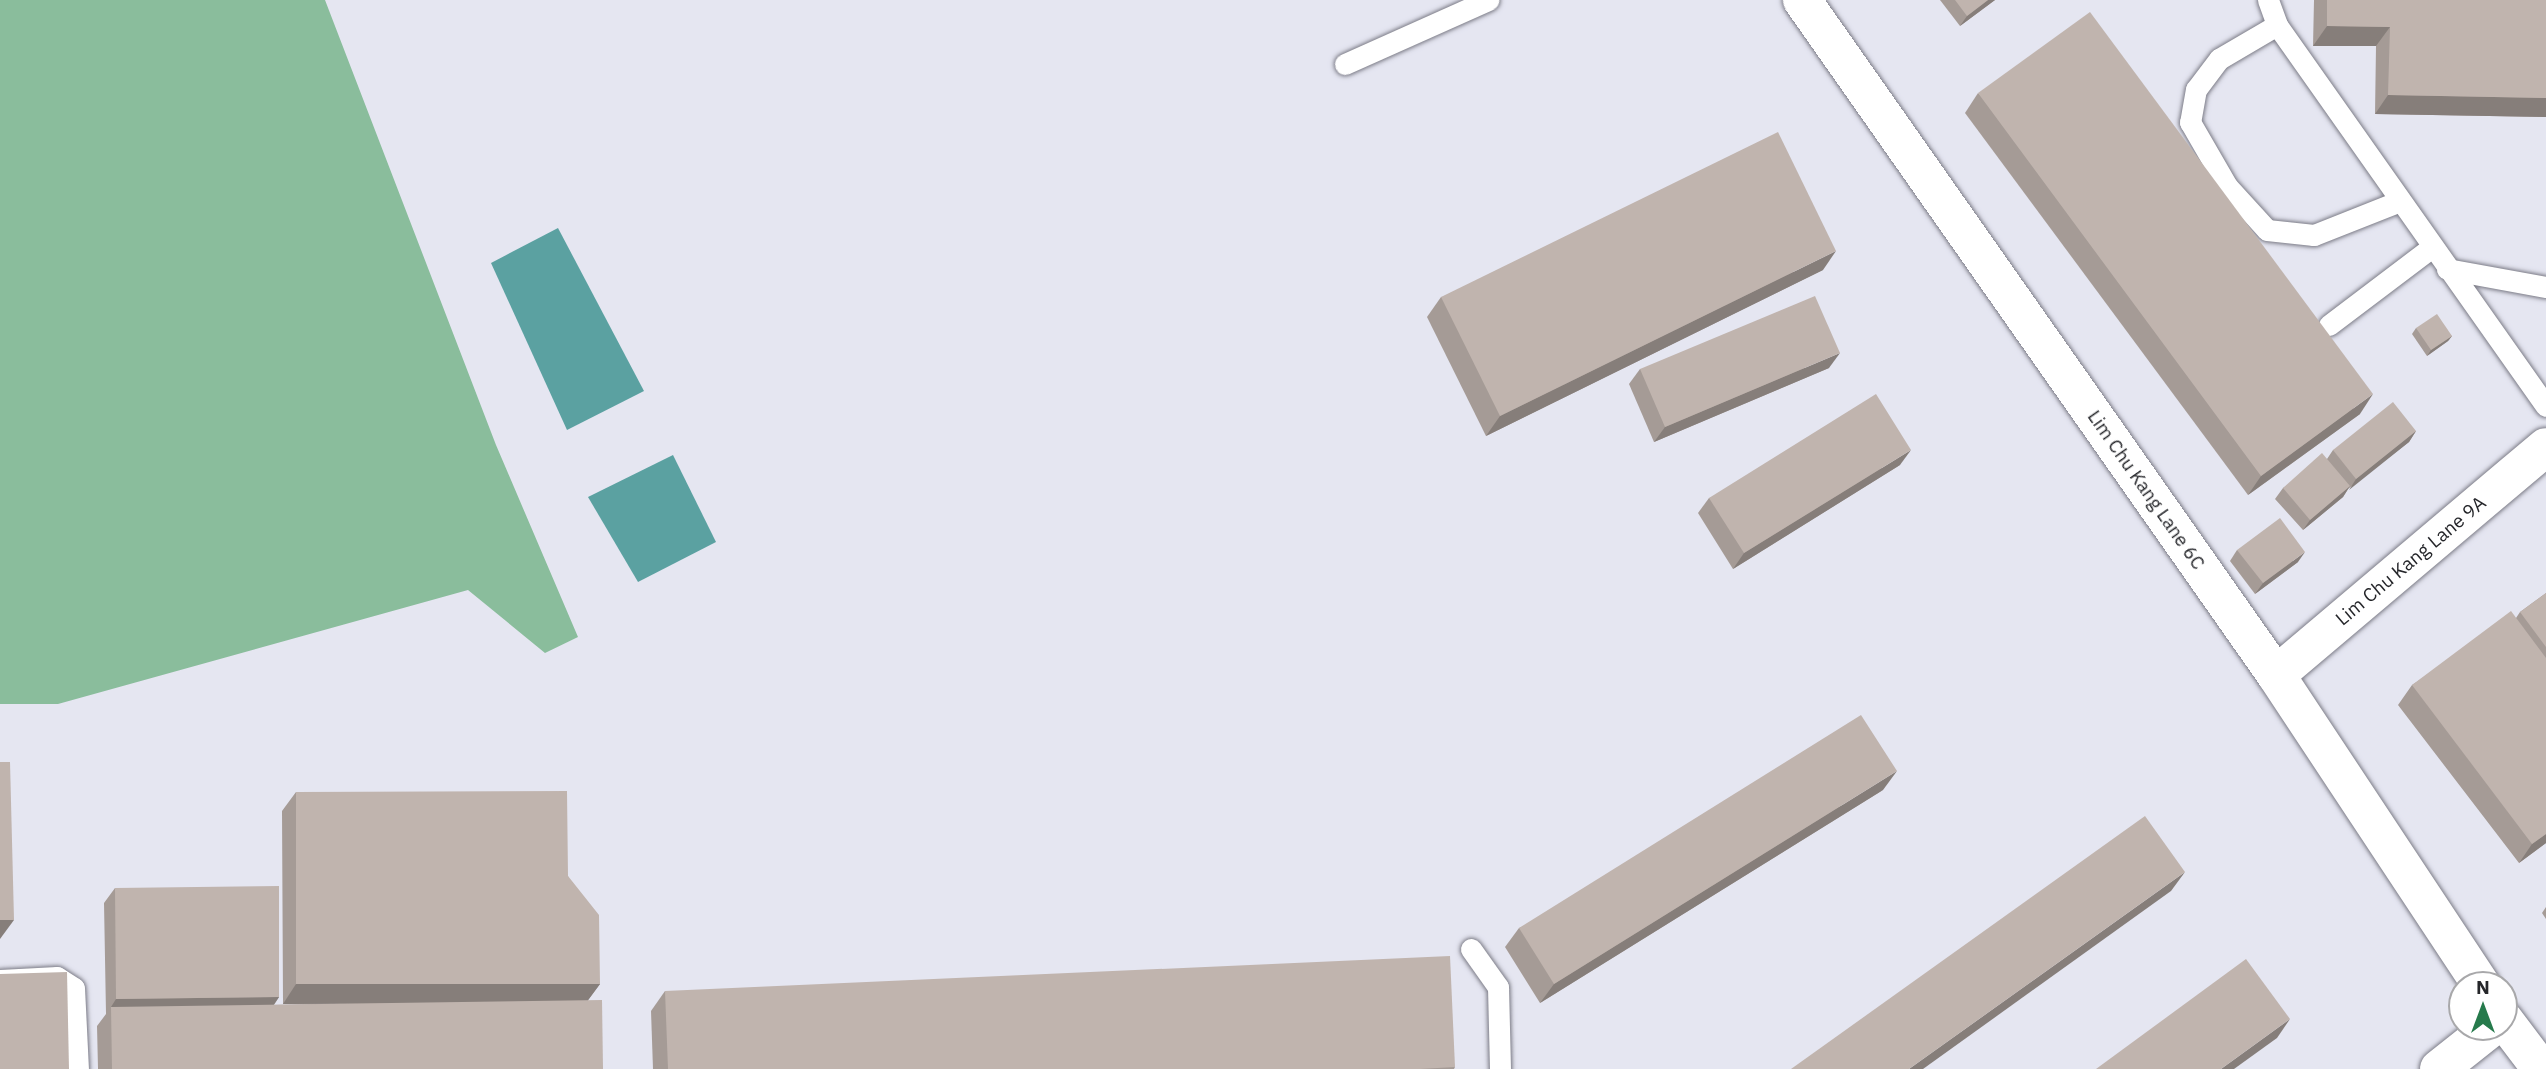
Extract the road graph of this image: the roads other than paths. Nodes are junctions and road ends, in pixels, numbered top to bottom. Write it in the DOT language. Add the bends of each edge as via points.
graph roads {
  1 [pos="1488,0"];
  2 [pos="1802,0"];
  3 [pos="2267,0"];
  4 [pos="2277,25"];
  5 [pos="1345,64"];
  6 [pos="2400,201"];
  7 [pos="2432,247"];
  8 [pos="2447,269"];
  9 [pos="2546,287"];
  10 [pos="2329,325"];
  11 [pos="2546,406"];
  12 [pos="2546,447"];
  13 [pos="2276,675"];
  14 [pos="1471,949"];
  15 [pos="2472,971"];
  16 [pos="0,980"];
  17 [pos="2518,1039"];
  18 [pos="2474,1041"];
  19 [pos="78,1069"];
  20 [pos="1500,1069"];
  21 [pos="2439,1069"];
  22 [pos="2541,1069"];
  1 -- 5 [label="lane"];
  2 -- 13 [label="street, Lim Chu Kang Lane 6C"];
  3 -- 4 [label="lane"];
  4 -- 6 [label="lane"];
  4 -- 6 [label="lane" via="2219,59 2196,89 2190,122 2227,186 2267,230 2314,236"];
  6 -- 7 [label="lane"];
  7 -- 8 [label="lane"];
  7 -- 10 [label="lane"];
  8 -- 9 [label="lane"];
  8 -- 11 [label="lane"];
  12 -- 13 [label="street, Lim Chu Kang Lane 9A"];
  13 -- 15 [label="street, Lim Chu Kang Lane 6C"];
  14 -- 20 [label="lane" via="1498,987"];
  16 -- 19 [label="lane" via="57,977 74,988"];
  17 -- 22 [label="street"];
  18 -- 21 [label="street"];
}
